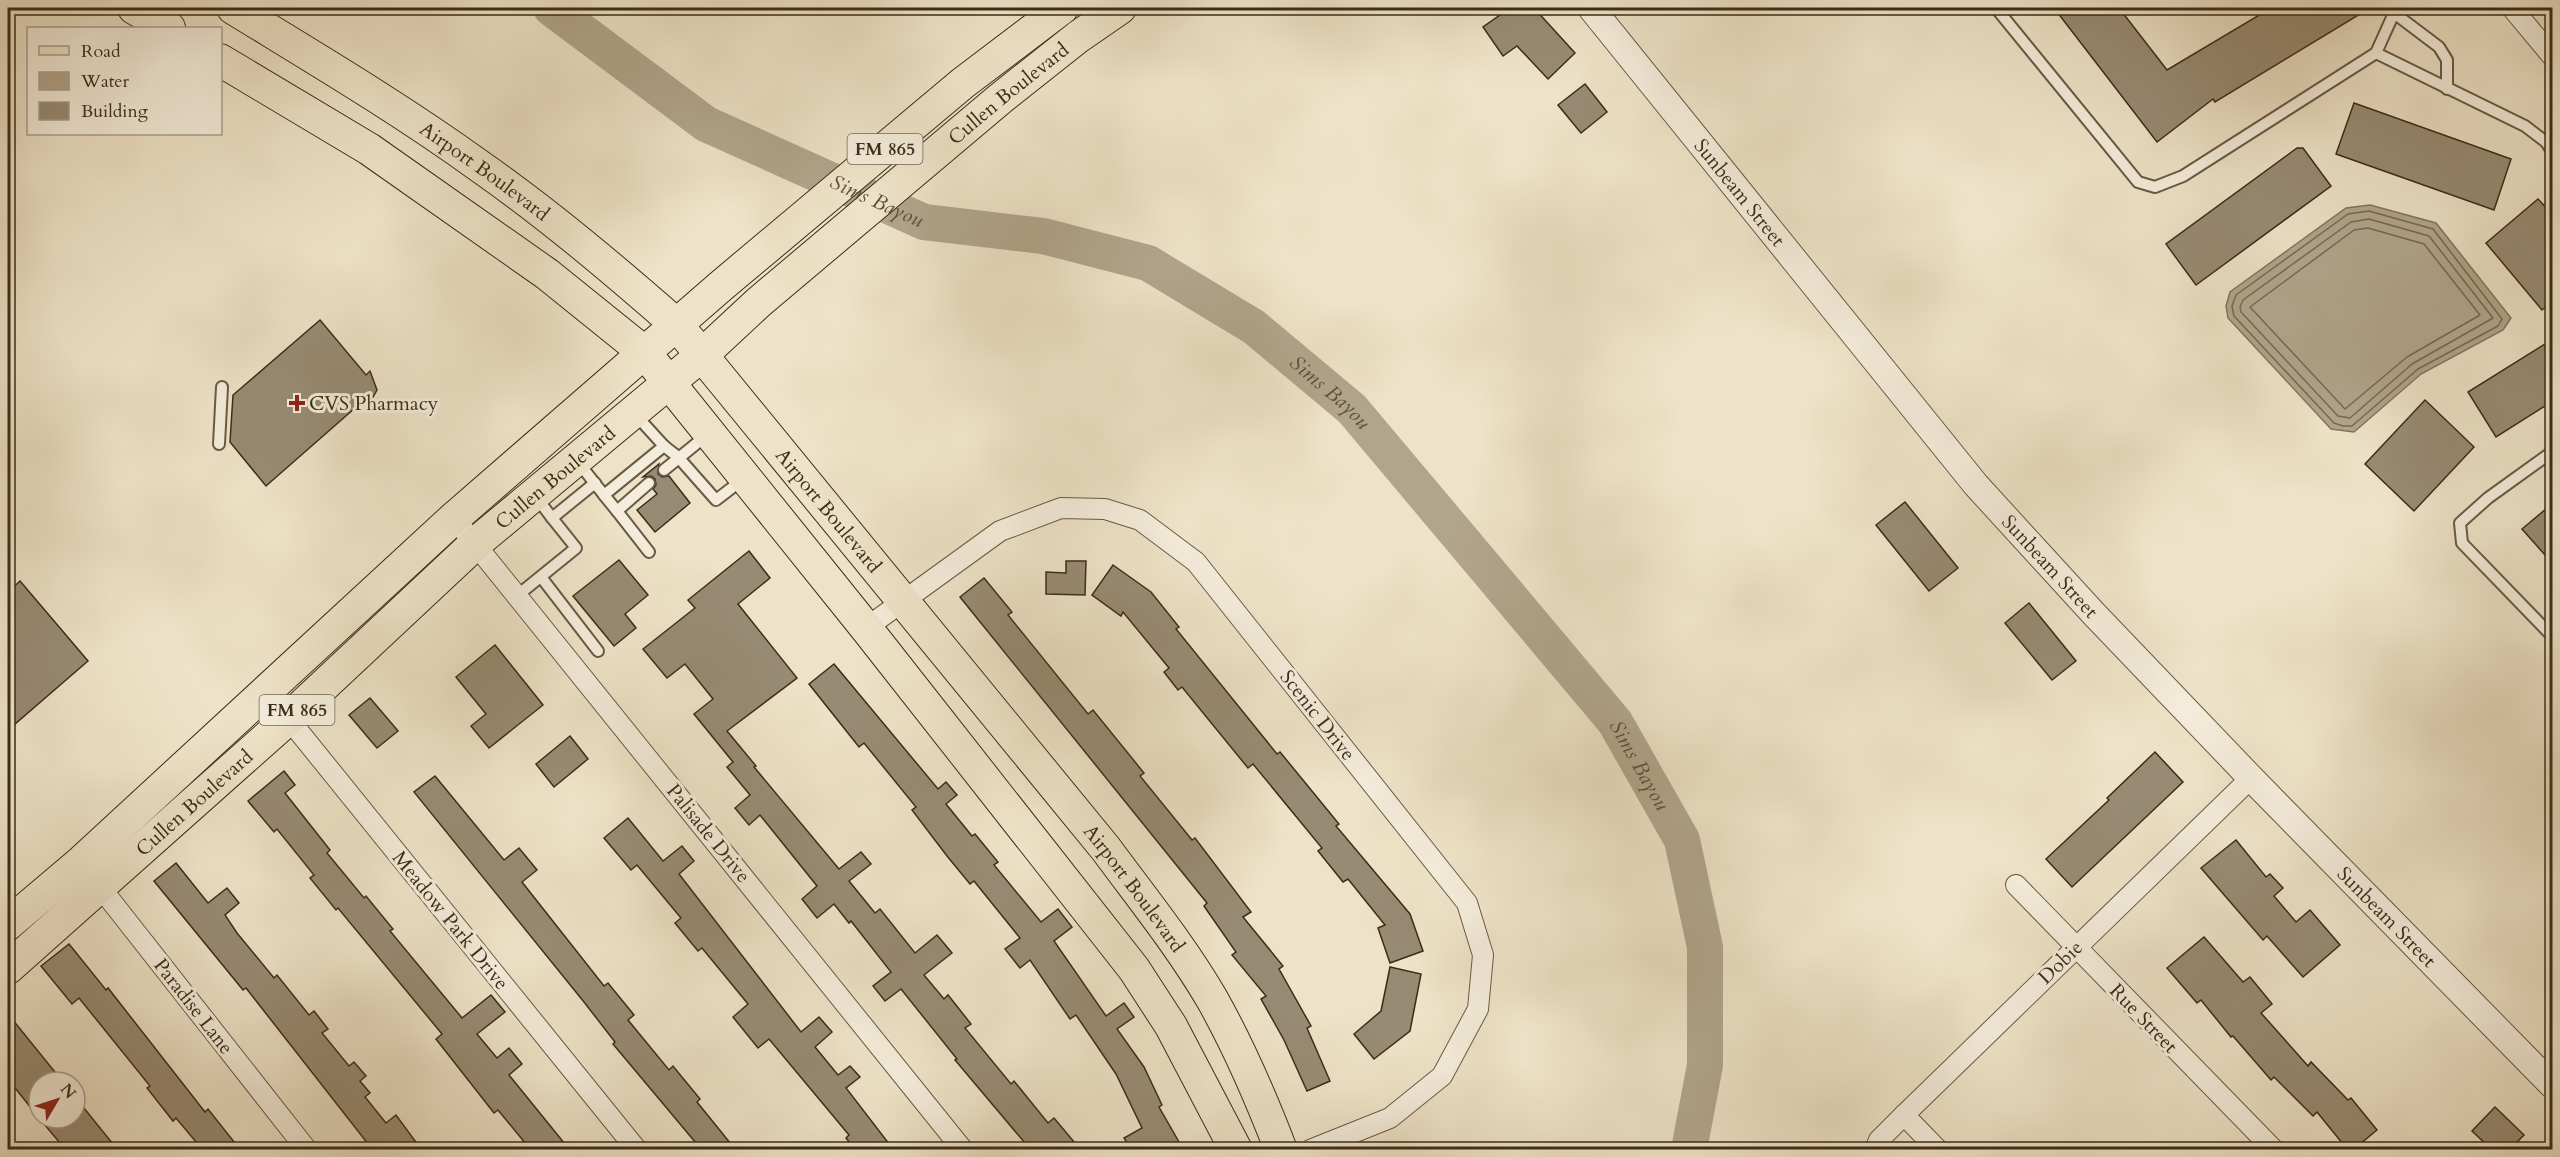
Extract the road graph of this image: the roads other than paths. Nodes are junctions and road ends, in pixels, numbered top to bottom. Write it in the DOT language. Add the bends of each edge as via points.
graph roads {
  1 [pos="134,8"];
  2 [pos="233,8"];
  3 [pos="1062,8"];
  4 [pos="1120,8"];
  5 [pos="1591,8"];
  6 [pos="1996,8"];
  7 [pos="2518,9"];
  8 [pos="2393,10"];
  9 [pos="167,27"];
  10 [pos="1010,47"];
  11 [pos="2376,53"];
  12 [pos="2553,56"];
  13 [pos="222,61"];
  14 [pos="1032,73"];
  15 [pos="2447,89"];
  16 [pos="393,107"];
  17 [pos="369,149"];
  18 [pos="2553,151"];
  19 [pos="677,325"];
  20 [pos="645,353"];
  21 [pos="702,354"];
  22 [pos="668,381"];
  23 [pos="222,387"];
  24 [pos="633,411"];
  25 [pos="710,433"];
  26 [pos="219,444"];
  27 [pos="664,446"];
  28 [pos="2553,452"];
  29 [pos="678,457"];
  30 [pos="664,470"];
  31 [pos="585,471"];
  32 [pos="745,478"];
  33 [pos="649,483"];
  34 [pos="604,495"];
  35 [pos="543,507"];
  36 [pos="617,511"];
  37 [pos="454,518"];
  38 [pos="476,543"];
  39 [pos="649,552"];
  40 [pos="541,577"];
  41 [pos="518,595"];
  42 [pos="904,601"];
  43 [pos="866,628"];
  44 [pos="2553,636"];
  45 [pos="598,651"];
  46 [pos="266,691"];
  47 [pos="288,719"];
  48 [pos="2251,778"];
  49 [pos="1106,849"];
  50 [pos="80,862"];
  51 [pos="1065,879"];
  52 [pos="2016,885"];
  53 [pos="100,887"];
  54 [pos="8,924"];
  55 [pos="2075,947"];
  56 [pos="8,968"];
  57 [pos="2553,1085"];
  58 [pos="1904,1115"];
  59 [pos="307,1149"];
  60 [pos="637,1149"];
  61 [pos="963,1149"];
  62 [pos="1236,1149"];
  63 [pos="1281,1149"];
  64 [pos="1310,1149"];
  65 [pos="1875,1149"];
  66 [pos="1938,1149"];
  67 [pos="2274,1149"];
  1 -- 9 [label="main road"];
  2 -- 16 [label="main road, Airport Boulevard"];
  3 -- 10 [label="main road, Cullen Boulevard / FM 865"];
  4 -- 14 [label="main road, Cullen Boulevard / FM 865"];
  5 -- 48 [label="street, Sunbeam Street" via="1976,485"];
  6 -- 11 [label="lane" via="2138,182 2155,187 2182,176"];
  7 -- 12 [label="street"];
  8 -- 11 [label="lane"];
  8 -- 15 [label="lane" via="2439,47 2447,60"];
  10 -- 14 [label="main road"];
  10 -- 19 [label="main road, Cullen Boulevard / FM 865"];
  11 -- 15 [label="lane"];
  13 -- 17 [label="main road"];
  14 -- 21 [label="main road, Cullen Boulevard / FM 865"];
  15 -- 18 [label="lane" via="2524,126"];
  16 -- 17 [label="main road"];
  16 -- 19 [label="main road, Airport Boulevard" via="489,173"];
  17 -- 20 [label="main road" via="547,274"];
  19 -- 20 [label="main road, Cullen Boulevard / FM 865"];
  19 -- 21 [label="main road, Airport Boulevard"];
  20 -- 22 [label="main road"];
  20 -- 37 [label="main road, Cullen Boulevard / FM 865"];
  21 -- 22 [label="main road, Cullen Boulevard / FM 865"];
  21 -- 42 [label="main road, Airport Boulevard"];
  22 -- 24 [label="main road, Cullen Boulevard / FM 865"];
  22 -- 25 [label="main road"];
  23 -- 26 [label="lane"];
  24 -- 27 [label="lane"];
  24 -- 31 [label="main road, Cullen Boulevard / FM 865"];
  25 -- 29 [label="lane"];
  25 -- 32 [label="main road"];
  27 -- 29 [label="lane"];
  27 -- 34 [label="lane"];
  28 -- 44 [label="lane" via="2487,498 2460,523 2462,543"];
  29 -- 30 [label="lane"];
  29 -- 32 [label="lane" via="716,500"];
  31 -- 34 [label="lane"];
  31 -- 35 [label="main road, Cullen Boulevard / FM 865"];
  32 -- 43 [label="main road"];
  33 -- 36 [label="lane"];
  34 -- 36 [label="lane"];
  35 -- 38 [label="main road, Cullen Boulevard / FM 865"];
  35 -- 40 [label="lane" via="576,548"];
  36 -- 39 [label="lane"];
  37 -- 38 [label="street, Palisade Drive"];
  37 -- 46 [label="main road, Cullen Boulevard / FM 865"];
  38 -- 41 [label="street, Palisade Drive"];
  38 -- 47 [label="main road, Cullen Boulevard / FM 865"];
  40 -- 41 [label="lane"];
  40 -- 45 [label="lane"];
  41 -- 61 [label="street, Palisade Drive"];
  42 -- 43 [label="street, Scenic Drive"];
  42 -- 49 [label="main road, Airport Boulevard"];
  42 -- 64 [label="street, Scenic Drive" via="1000,531 1061,508 1105,509 1140,520 1196,562 1467,903 1483,955 1478,1009 1442,1076 1390,1118"];
  43 -- 51 [label="main road"];
  46 -- 47 [label="street, Meadow Park Drive"];
  46 -- 50 [label="main road, Cullen Boulevard / FM 865"];
  47 -- 53 [label="main road, Cullen Boulevard / FM 865"];
  47 -- 60 [label="street, Meadow Park Drive"];
  48 -- 55 [label="street, Dobie"];
  48 -- 57 [label="street, Sunbeam Street"];
  49 -- 51 [label="main road"];
  49 -- 63 [label="main road, Airport Boulevard" via="1211,998 1241,1054"];
  50 -- 53 [label="street, Paradise Lane"];
  50 -- 54 [label="main road, Cullen Boulevard / FM 865"];
  51 -- 62 [label="main road" via="1134,969 1171,1026"];
  52 -- 55 [label="street, Rue Street"];
  53 -- 56 [label="main road, Cullen Boulevard / FM 865"];
  53 -- 59 [label="street, Paradise Lane"];
  55 -- 58 [label="street, Dobie"];
  55 -- 67 [label="street, Rue Street"];
  58 -- 65 [label="street, Dobie"];
  58 -- 66 [label="street"];
}
